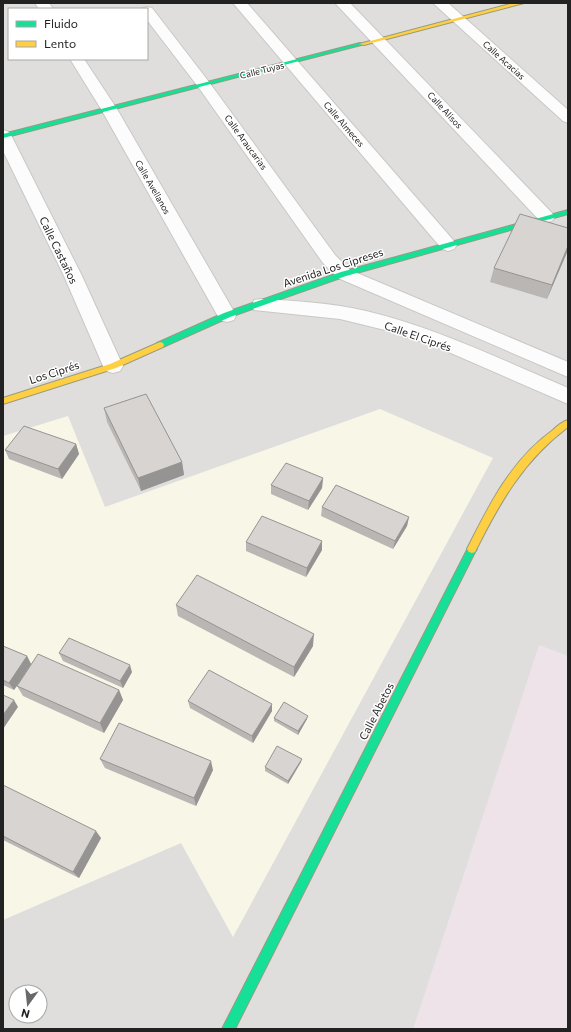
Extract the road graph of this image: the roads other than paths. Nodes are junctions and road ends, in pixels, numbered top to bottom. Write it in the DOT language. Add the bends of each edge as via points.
graph roads {
  1 [pos="240,3"];
  2 [pos="342,3"];
  3 [pos="440,3"];
  4 [pos="521,3"];
  5 [pos="148,13"];
  6 [pos="457,19"];
  7 [pos="379,40"];
  8 [pos="78,60"];
  9 [pos="291,63"];
  10 [pos="204,85"];
  11 [pos="109,109"];
  12 [pos="568,118"];
  13 [pos="3,135"];
  14 [pos="568,212"];
  15 [pos="546,217"];
  16 [pos="448,245"];
  17 [pos="344,274"];
  18 [pos="260,305"];
  19 [pos="227,316"];
  20 [pos="113,366"];
  21 [pos="568,370"];
  22 [pos="568,396"];
  23 [pos="3,401"];
  24 [pos="568,423"];
  25 [pos="228,1029"];
  1 -- 9 [label="street, Calle Almeces"];
  2 -- 7 [label="street, Calle Alisos"];
  3 -- 6 [label="street, Calle Acacias"];
  4 -- 6 [label="street, Calle Tuyas"];
  5 -- 10 [label="street, Calle Araucarias"];
  6 -- 7 [label="street, Calle Tuyas"];
  6 -- 12 [label="street, Calle Acacias"];
  7 -- 9 [label="street, Calle Tuyas"];
  7 -- 15 [label="street, Calle Alisos"];
  8 -- 11 [label="street, Calle Avellanos"];
  9 -- 10 [label="street, Calle Tuyas"];
  9 -- 16 [label="street, Calle Almeces"];
  10 -- 11 [label="street, Calle Tuyas"];
  10 -- 17 [label="street, Calle Araucarias" via="330,259"];
  11 -- 13 [label="street, Calle Tuyas"];
  11 -- 19 [label="street, Calle Avellanos"];
  13 -- 20 [label="street, Calle Castaños"];
  14 -- 15 [label="street, Avenida Los Cipreses"];
  15 -- 16 [label="street, Avenida Los Cipreses"];
  16 -- 17 [label="street, Avenida Los Cipreses"];
  17 -- 18 [label="street, Avenida Los Cipreses"];
  17 -- 21 [label="street"];
  18 -- 19 [label="street, Avenida Los Cipreses"];
  18 -- 22 [label="street, Calle El Ciprés" via="319,309 367,318 454,348"];
  19 -- 20 [label="street, Avenida Los Cipreses"];
  20 -- 23 [label="street, Los Ciprés"];
  24 -- 25 [label="street, Calle Abetos" via="538,443 519,465 497,499"];
}
